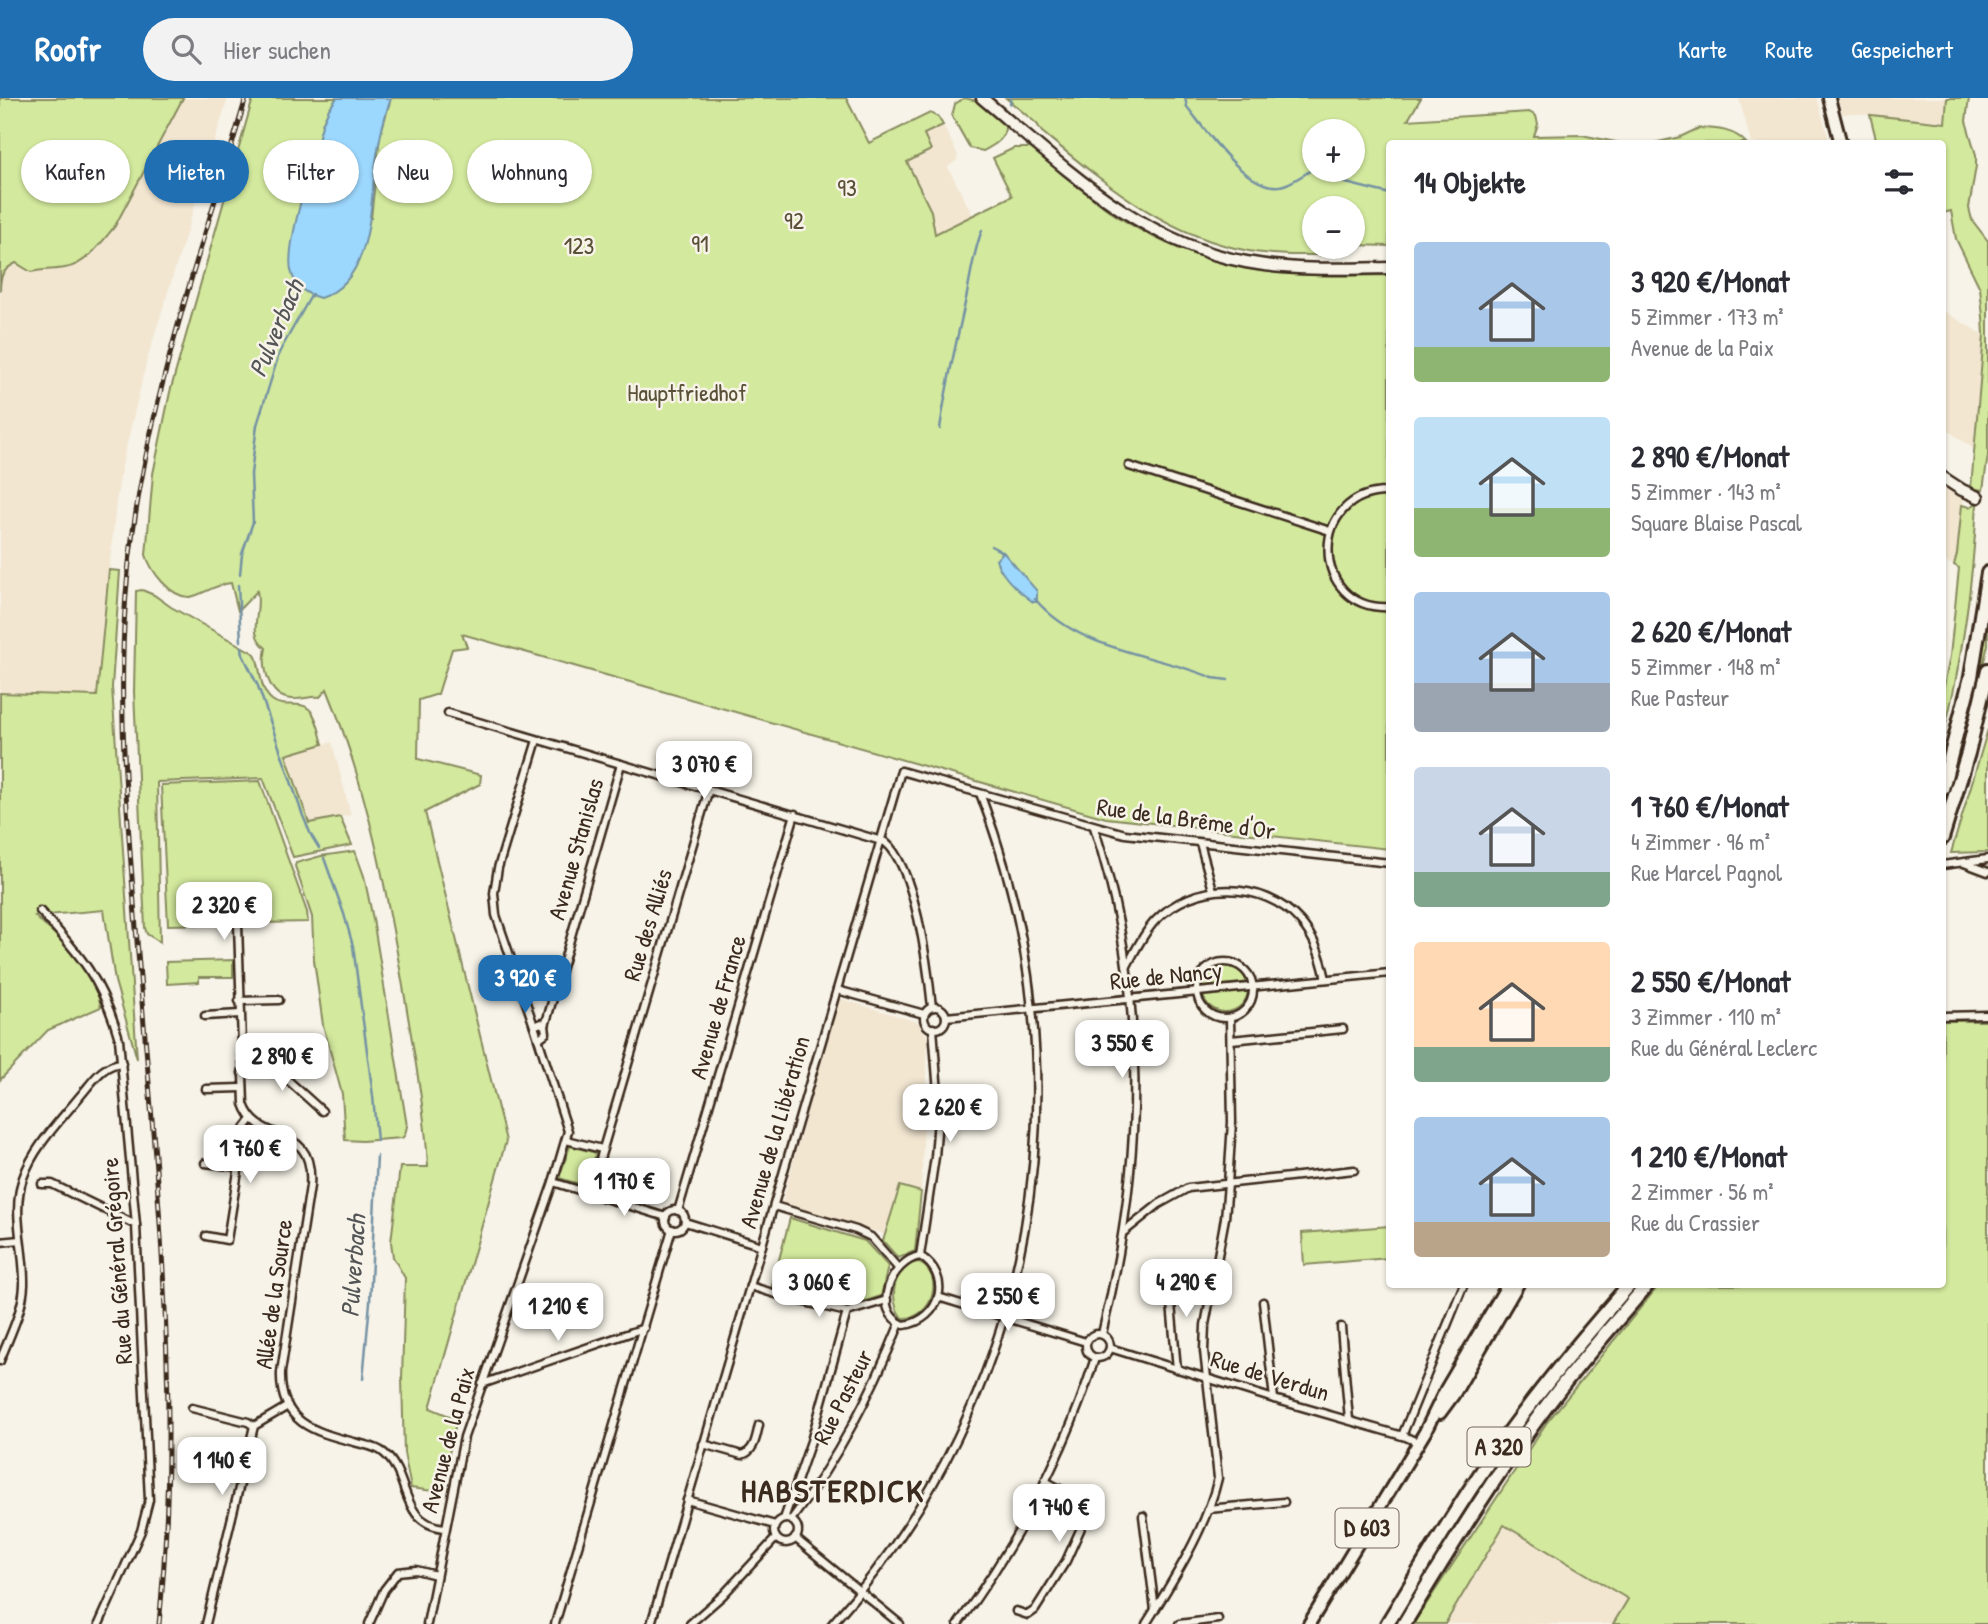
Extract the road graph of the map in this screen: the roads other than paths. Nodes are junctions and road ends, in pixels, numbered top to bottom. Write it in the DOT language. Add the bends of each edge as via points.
graph roads {
  1 [pos="982,98"];
  2 [pos="1829,98"];
  3 [pos="1840,140"];
  4 [pos="1386,268"];
  5 [pos="1129,466"];
  6 [pos="1946,480"];
  7 [pos="1386,492"];
  8 [pos="1978,497"];
  9 [pos="1330,531"];
  10 [pos="1988,573"];
  11 [pos="1386,607"];
  12 [pos="1988,670"];
  13 [pos="448,713"];
  14 [pos="537,740"];
  15 [pos="621,764"];
  16 [pos="901,771"];
  17 [pos="1946,774"];
  18 [pos="709,789"];
  19 [pos="981,796"];
  20 [pos="795,814"];
  21 [pos="1946,825"];
  22 [pos="1094,827"];
  23 [pos="880,839"];
  24 [pos="1200,843"];
  25 [pos="1988,859"];
  26 [pos="1386,863"];
  27 [pos="1962,863"];
  28 [pos="1946,865"];
  29 [pos="1988,872"];
  30 [pos="1213,890"];
  31 [pos="237,895"];
  32 [pos="40,911"];
  33 [pos="1127,967"];
  34 [pos="1386,973"];
  35 [pos="1326,979"];
  36 [pos="1253,987"];
  37 [pos="837,990"];
  38 [pos="1196,992"];
  39 [pos="1131,999"];
  40 [pos="279,1000"];
  41 [pos="239,1001"];
  42 [pos="932,1007"];
  43 [pos="1032,1009"];
  44 [pos="240,1014"];
  45 [pos="924,1014"];
  46 [pos="205,1016"];
  47 [pos="1946,1016"];
  48 [pos="1988,1016"];
  49 [pos="946,1017"];
  50 [pos="1230,1018"];
  51 [pos="534,1026"];
  52 [pos="545,1026"];
  53 [pos="933,1028"];
  54 [pos="1343,1029"];
  55 [pos="538,1038"];
  56 [pos="1231,1040"];
  57 [pos="122,1063"];
  58 [pos="242,1073"];
  59 [pos="243,1088"];
  60 [pos="205,1089"];
  61 [pos="321,1111"];
  62 [pos="252,1119"];
  63 [pos="566,1140"];
  64 [pos="602,1149"];
  65 [pos="205,1163"];
  66 [pos="239,1167"];
  67 [pos="1354,1170"];
  68 [pos="553,1182"];
  69 [pos="42,1184"];
  70 [pos="1228,1184"];
  71 [pos="590,1194"];
  72 [pos="774,1206"];
  73 [pos="678,1211"];
  74 [pos="666,1217"];
  75 [pos="685,1222"];
  76 [pos="136,1226"];
  77 [pos="672,1229"];
  78 [pos="1124,1231"];
  79 [pos="206,1236"];
  80 [pos="20,1240"];
  81 [pos="0,1242"];
  82 [pos="762,1246"];
  83 [pos="920,1256"];
  84 [pos="898,1268"];
  85 [pos="1168,1271"];
  86 [pos="750,1286"];
  87 [pos="1462,1288"];
  88 [pos="1505,1288"];
  89 [pos="1516,1288"];
  90 [pos="1627,1288"];
  91 [pos="1645,1288"];
  92 [pos="938,1297"];
  93 [pos="887,1300"];
  94 [pos="1263,1302"];
  95 [pos="847,1312"];
  96 [pos="1004,1317"];
  97 [pos="900,1323"];
  98 [pos="1341,1327"];
  99 [pos="644,1328"];
  100 [pos="1102,1334"];
  101 [pos="1086,1342"];
  102 [pos="1110,1348"];
  103 [pos="1095,1358"];
  104 [pos="0,1362"];
  105 [pos="1177,1369"];
  106 [pos="1209,1378"];
  107 [pos="482,1384"];
  108 [pos="1274,1399"];
  109 [pos="288,1406"];
  110 [pos="192,1408"];
  111 [pos="1349,1420"];
  112 [pos="759,1425"];
  113 [pos="254,1426"];
  114 [pos="1425,1432"];
  115 [pos="1402,1436"];
  116 [pos="1419,1443"];
  117 [pos="703,1444"];
  118 [pos="1045,1482"];
  119 [pos="687,1500"];
  120 [pos="1284,1502"];
  121 [pos="1208,1509"];
  122 [pos="1143,1516"];
  123 [pos="787,1519"];
  124 [pos="775,1525"];
  125 [pos="445,1528"];
  126 [pos="776,1538"];
  127 [pos="795,1538"];
  128 [pos="436,1575"];
  129 [pos="861,1591"];
  130 [pos="1155,1610"];
  131 [pos="1016,1611"];
  132 [pos="1218,1619"];
  133 [pos="99,1624"];
  134 [pos="206,1624"];
  135 [pos="369,1624"];
  136 [pos="427,1624"];
  137 [pos="555,1624"];
  138 [pos="651,1624"];
  139 [pos="690,1624"];
  140 [pos="832,1624"];
  141 [pos="900,1624"];
  142 [pos="958,1624"];
  143 [pos="1146,1624"];
  144 [pos="1179,1624"];
  145 [pos="1309,1624"];
  146 [pos="1387,1624"];
  147 [pos="1404,1624"];
  1 -- 4 [label="main road" via="1115,206 1185,245 1265,265"];
  2 -- 3 [label="main road"];
  5 -- 9 [label="street"];
  6 -- 8 [label="main road"];
  7 -- 9 [label="street" via="1352,502"];
  9 -- 11 [label="street" via="1328,561 1338,583 1364,604"];
  10 -- 17 [label="highway" via="1971,677"];
  12 -- 21 [label="highway"];
  13 -- 14 [label="street"];
  14 -- 15 [label="street"];
  14 -- 51 [label="street, Avenue de la Paix" via="494,893 496,915"];
  15 -- 18 [label="street"];
  15 -- 52 [label="street, Avenue Stanislas"];
  16 -- 19 [label="street, Rue de la Brême d'Or"];
  16 -- 23 [label="street, Avenue de la Libération"];
  18 -- 20 [label="street"];
  18 -- 64 [label="street, Rue des Alliés"];
  19 -- 22 [label="street, Rue de la Brême d'Or"];
  19 -- 43 [label="street" via="1008,877"];
  20 -- 23 [label="street"];
  20 -- 73 [label="street, Avenue de France"];
  22 -- 24 [label="street, Rue de la Brême d'Or"];
  22 -- 33 [label="street" via="1116,898"];
  23 -- 37 [label="street, Avenue de la Libération"];
  23 -- 42 [label="street" via="898,855 911,893"];
  24 -- 26 [label="street, Rue de la Brême d'Or"];
  24 -- 30 [label="street"];
  25 -- 27 [label="street"];
  27 -- 28 [label="street"];
  27 -- 29 [label="street"];
  30 -- 33 [label="street" via="1161,915"];
  30 -- 35 [label="street" via="1260,895 1287,909 1313,939"];
  31 -- 41 [label="street"];
  32 -- 57 [label="street, Rue du Général Grégoire" via="94,976 116,1027"];
  33 -- 39 [label="street"];
  34 -- 35 [label="street, Rue de Nancy"];
  35 -- 36 [label="street, Rue de Nancy"];
  36 -- 38 [label="street, Rue de Nancy"];
  36 -- 38 [label="street" via="1246,971 1222,961 1206,968"];
  36 -- 50 [label="street" via="1245,1010"];
  37 -- 45 [label="street"];
  37 -- 72 [label="street, Avenue de la Libération"];
  38 -- 39 [label="street, Rue de Nancy"];
  38 -- 50 [label="street" via="1208,1012"];
  39 -- 43 [label="street, Rue de Nancy"];
  39 -- 78 [label="street" via="1136,1099"];
  40 -- 41 [label="street"];
  41 -- 44 [label="street"];
  42 -- 45 [label="street"];
  42 -- 49 [label="street" via="940,1008"];
  43 -- 49 [label="street, Rue de Nancy"];
  43 -- 96 [label="street" via="1037,1073 1033,1172"];
  44 -- 46 [label="street"];
  44 -- 58 [label="street"];
  45 -- 53 [label="street" via="925,1023"];
  47 -- 48 [label="street"];
  49 -- 53 [label="street" via="942,1026"];
  50 -- 56 [label="street"];
  51 -- 52 [label="street"];
  51 -- 55 [label="street, Avenue de la Paix"];
  52 -- 55 [label="street" via="546,1033"];
  53 -- 83 [label="street" via="939,1106"];
  54 -- 56 [label="street"];
  55 -- 63 [label="street, Avenue de la Paix" via="567,1123"];
  56 -- 70 [label="street"];
  57 -- 76 [label="street, Rue du Général Grégoire"];
  57 -- 80 [label="street" via="113,1063 100,1073 30,1162 19,1200"];
  58 -- 59 [label="street"];
  58 -- 61 [label="street" via="280,1073"];
  59 -- 60 [label="street"];
  59 -- 62 [label="street" via="244,1104"];
  62 -- 66 [label="street" via="245,1128"];
  62 -- 109 [label="street, Allée de la Source" via="295,1142 310,1165 281,1372"];
  63 -- 64 [label="street"];
  63 -- 68 [label="street, Avenue de la Paix"];
  64 -- 71 [label="street, Rue des Alliés"];
  65 -- 66 [label="street"];
  66 -- 79 [label="street" via="227,1240"];
  67 -- 70 [label="street"];
  68 -- 71 [label="street"];
  68 -- 107 [label="street, Avenue de la Paix"];
  69 -- 76 [label="street" via="52,1184"];
  70 -- 78 [label="street" via="1203,1185 1175,1194"];
  70 -- 106 [label="street" via="1205,1325"];
  71 -- 74 [label="street"];
  72 -- 82 [label="street, Avenue de la Libération"];
  72 -- 84 [label="street" via="871,1237"];
  73 -- 74 [label="street"];
  73 -- 75 [label="street"];
  74 -- 77 [label="street"];
  75 -- 77 [label="street"];
  75 -- 82 [label="street"];
  76 -- 133 [label="street, Rue du Général Grégoire" via="149,1500 141,1531"];
  77 -- 99 [label="street"];
  78 -- 100 [label="street"];
  80 -- 81 [label="street"];
  80 -- 104 [label="street" via="23,1299"];
  82 -- 86 [label="street, Avenue de la Libération"];
  83 -- 84 [label="street"];
  83 -- 92 [label="street" via="934,1268"];
  84 -- 93 [label="street"];
  85 -- 105 [label="street"];
  86 -- 95 [label="street"];
  86 -- 117 [label="street, Avenue de la Libération"];
  87 -- 115 [label="street"];
  88 -- 114 [label="main road, D 603"];
  89 -- 114 [label="main road, D 603" via="1454,1394"];
  90 -- 146 [label="highway, A 320" via="1508,1434"];
  91 -- 147 [label="highway, A 320" via="1520,1442"];
  92 -- 96 [label="street"];
  92 -- 97 [label="street" via="921,1320"];
  93 -- 95 [label="street"];
  93 -- 97 [label="street"];
  94 -- 108 [label="street"];
  95 -- 123 [label="street"];
  96 -- 101 [label="street"];
  96 -- 129 [label="street" via="981,1385 949,1456 912,1520"];
  97 -- 123 [label="street, Rue Pasteur" via="855,1423 813,1490"];
  98 -- 111 [label="street"];
  99 -- 107 [label="street"];
  99 -- 137 [label="street"];
  100 -- 101 [label="street"];
  100 -- 102 [label="street"];
  101 -- 103 [label="street" via="1086,1350"];
  102 -- 103 [label="street" via="1106,1355"];
  102 -- 105 [label="street, Rue de Verdun"];
  103 -- 118 [label="street"];
  105 -- 106 [label="street, Rue de Verdun"];
  106 -- 108 [label="street, Rue de Verdun"];
  106 -- 121 [label="street" via="1218,1465"];
  107 -- 125 [label="street, Avenue de la Paix" via="464,1437"];
  108 -- 111 [label="street, Rue de Verdun"];
  109 -- 113 [label="street"];
  109 -- 125 [label="street" via="301,1422 319,1433 382,1451 397,1469 417,1515"];
  110 -- 113 [label="street"];
  111 -- 115 [label="street, Rue de Verdun"];
  112 -- 117 [label="street" via="749,1453"];
  113 -- 134 [label="street"];
  114 -- 116 [label="main road, D 603"];
  115 -- 116 [label="street, Rue de Verdun"];
  116 -- 145 [label="main road, D 603"];
  117 -- 119 [label="street, Avenue de la Libération"];
  118 -- 131 [label="street" via="1080,1500 1085,1519 1035,1611 1028,1615"];
  118 -- 142 [label="street" via="1002,1559"];
  119 -- 124 [label="street"];
  119 -- 138 [label="street, Avenue de la Libération"];
  120 -- 121 [label="street"];
  121 -- 130 [label="street"];
  122 -- 130 [label="street"];
  123 -- 124 [label="street, Rue Pasteur"];
  123 -- 127 [label="street" via="797,1528"];
  124 -- 126 [label="street"];
  125 -- 128 [label="street, Avenue de la Paix"];
  126 -- 127 [label="street" via="785,1543"];
  126 -- 139 [label="street"];
  127 -- 129 [label="street"];
  128 -- 135 [label="street" via="398,1572"];
  128 -- 136 [label="street, Avenue de la Paix"];
  129 -- 140 [label="street"];
  129 -- 141 [label="street"];
  130 -- 143 [label="street"];
  132 -- 144 [label="street"];
}
